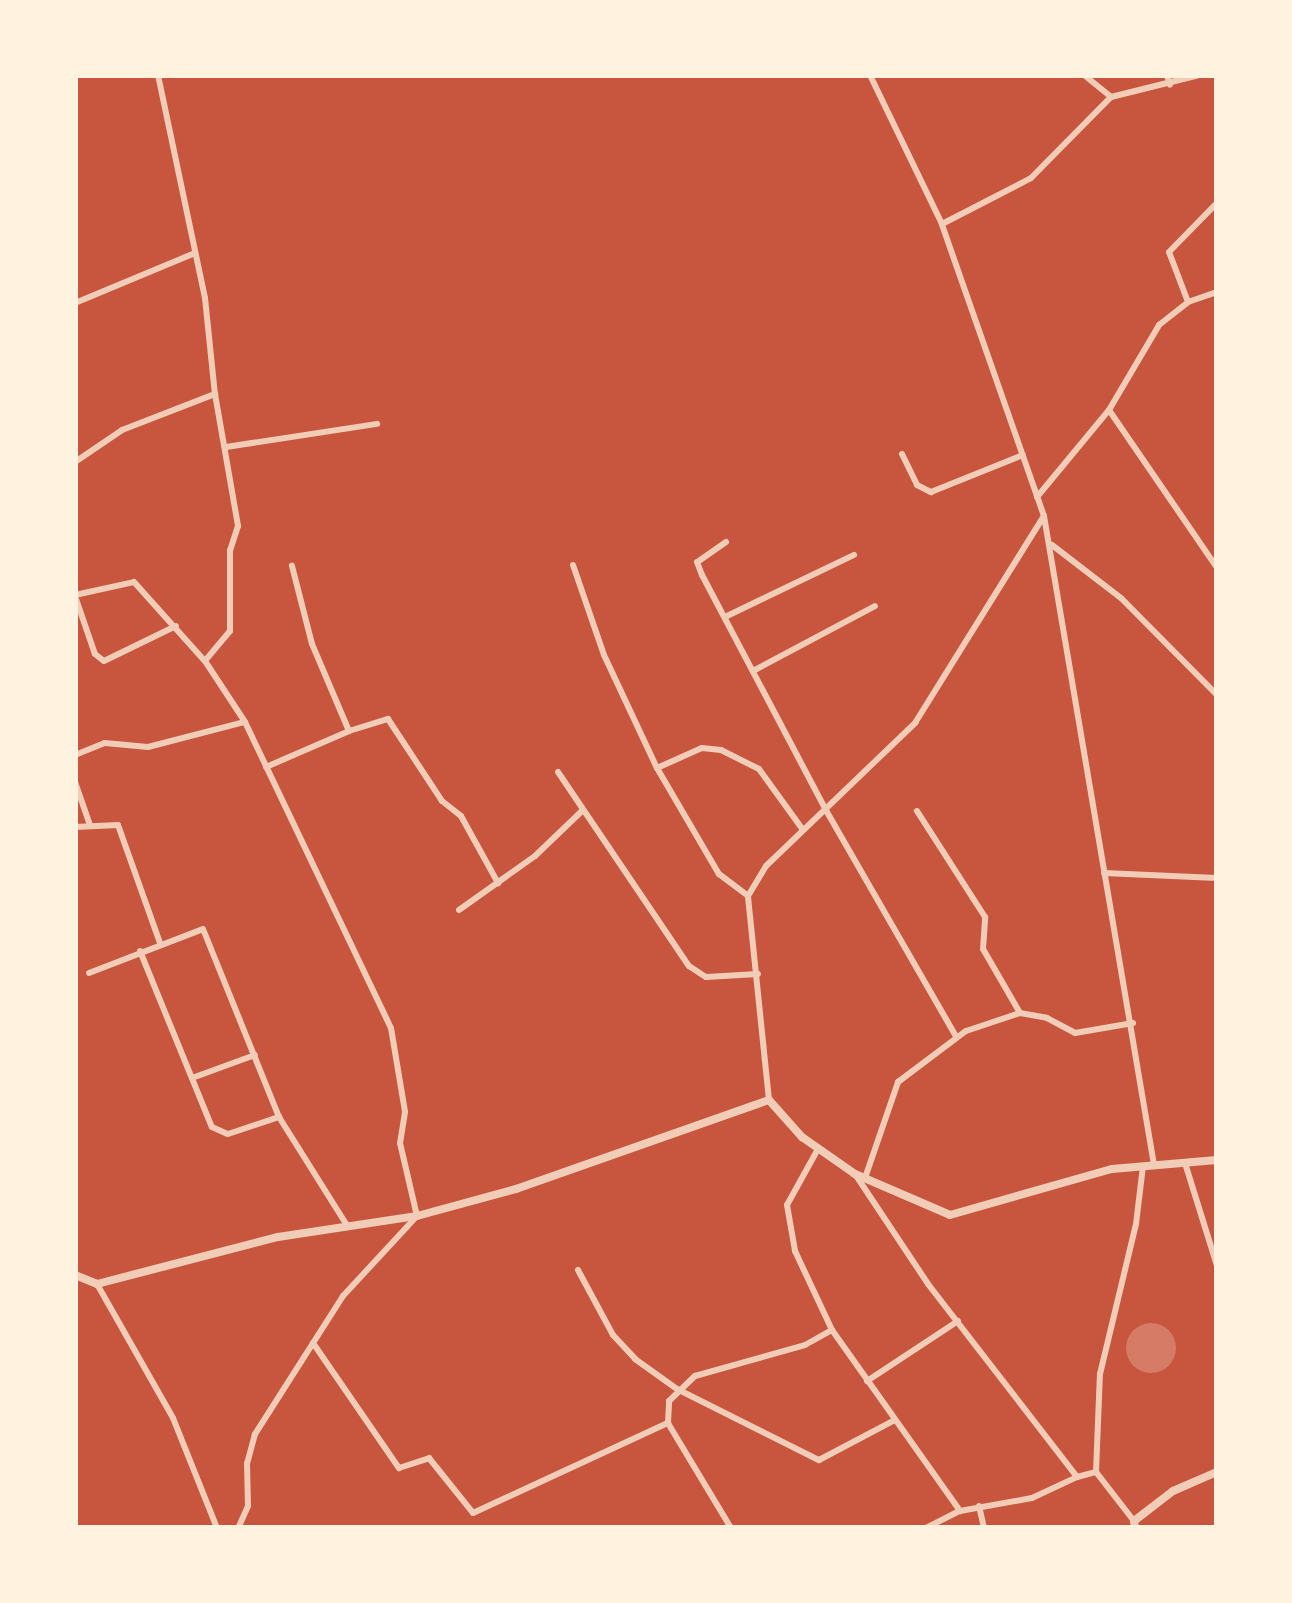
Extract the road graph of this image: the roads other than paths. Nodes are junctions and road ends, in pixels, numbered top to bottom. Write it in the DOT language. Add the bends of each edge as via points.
graph roads {
  1 [pos="158,75"];
  2 [pos="870,75"];
  3 [pos="1084,75"];
  4 [pos="1167,75"];
  5 [pos="1198,75"];
  6 [pos="1170,85"];
  7 [pos="1111,97"];
  8 [pos="1217,203"];
  9 [pos="942,224"];
  10 [pos="194,253"];
  11 [pos="1217,292"];
  12 [pos="1188,302"];
  13 [pos="75,303"];
  14 [pos="215,394"];
  15 [pos="1109,410"];
  16 [pos="377,424"];
  17 [pos="226,446"];
  18 [pos="902,454"];
  19 [pos="1023,455"];
  20 [pos="75,462"];
  21 [pos="1037,497"];
  22 [pos="1044,516"];
  23 [pos="726,542"];
  24 [pos="1052,544"];
  25 [pos="854,555"];
  26 [pos="573,565"];
  27 [pos="292,566"];
  28 [pos="1217,568"];
  29 [pos="75,596"];
  30 [pos="875,606"];
  31 [pos="727,616"];
  32 [pos="176,626"];
  33 [pos="205,660"];
  34 [pos="753,671"];
  35 [pos="1217,695"];
  36 [pos="245,722"];
  37 [pos="350,730"];
  38 [pos="75,754"];
  39 [pos="266,767"];
  40 [pos="658,768"];
  41 [pos="558,772"];
  42 [pos="75,782"];
  43 [pos="582,810"];
  44 [pos="917,811"];
  45 [pos="827,812"];
  46 [pos="90,825"];
  47 [pos="75,826"];
  48 [pos="803,830"];
  49 [pos="1104,873"];
  50 [pos="1217,878"];
  51 [pos="498,883"];
  52 [pos="748,896"];
  53 [pos="459,910"];
  54 [pos="160,943"];
  55 [pos="140,951"];
  56 [pos="89,972"];
  57 [pos="758,974"];
  58 [pos="1020,1013"];
  59 [pos="1133,1023"];
  60 [pos="956,1036"];
  61 [pos="255,1056"];
  62 [pos="192,1078"];
  63 [pos="769,1100"];
  64 [pos="280,1117"];
  65 [pos="818,1149"];
  66 [pos="1217,1160"];
  67 [pos="1185,1163"];
  68 [pos="1143,1166"];
  69 [pos="1154,1166"];
  70 [pos="860,1176"];
  71 [pos="417,1216"];
  72 [pos="346,1224"];
  73 [pos="1217,1266"];
  74 [pos="578,1270"];
  75 [pos="75,1275"];
  76 [pos="98,1284"];
  77 [pos="959,1321"];
  78 [pos="832,1330"];
  79 [pos="314,1344"];
  80 [pos="867,1381"];
  81 [pos="677,1389"];
  82 [pos="895,1420"];
  83 [pos="668,1423"];
  84 [pos="1096,1472"];
  85 [pos="1217,1472"];
  86 [pos="1076,1477"];
  87 [pos="979,1506"];
  88 [pos="960,1511"];
  89 [pos="1134,1524"];
  90 [pos="217,1528"];
  91 [pos="238,1528"];
  92 [pos="731,1528"];
  93 [pos="926,1528"];
  94 [pos="984,1528"];
  1 -- 10 [label="street"];
  2 -- 9 [label="street"];
  3 -- 7 [label="street"];
  4 -- 6 [label="street"];
  5 -- 6 [label="street"];
  6 -- 7 [label="street"];
  7 -- 9 [label="street" via="1031,178"];
  8 -- 12 [label="street" via="1169,252"];
  9 -- 19 [label="street"];
  10 -- 13 [label="street"];
  10 -- 14 [label="street"];
  11 -- 12 [label="street"];
  12 -- 15 [label="street" via="1159,325"];
  14 -- 17 [label="street"];
  14 -- 20 [label="street" via="122,430"];
  15 -- 21 [label="street"];
  15 -- 28 [label="street"];
  16 -- 17 [label="street"];
  17 -- 33 [label="street" via="238,526 230,550 230,632"];
  18 -- 19 [label="street" via="917,484 931,492"];
  19 -- 21 [label="street"];
  21 -- 22 [label="street"];
  22 -- 24 [label="street"];
  22 -- 45 [label="street" via="915,723"];
  23 -- 31 [label="street" via="696,562"];
  24 -- 35 [label="street" via="1122,600"];
  24 -- 49 [label="street"];
  25 -- 31 [label="street"];
  26 -- 40 [label="street" via="604,655"];
  27 -- 37 [label="street" via="312,644"];
  29 -- 32 [label="street" via="134,582"];
  29 -- 32 [label="street" via="95,654 104,661"];
  30 -- 34 [label="street"];
  31 -- 34 [label="street"];
  32 -- 33 [label="street"];
  33 -- 36 [label="street"];
  34 -- 45 [label="street"];
  36 -- 38 [label="street" via="148,747 105,742"];
  36 -- 39 [label="street"];
  37 -- 39 [label="street"];
  37 -- 51 [label="street" via="388,718 442,800 461,816"];
  39 -- 71 [label="street" via="391,1028 405,1112 400,1144"];
  40 -- 48 [label="street" via="702,748 721,750 760,770"];
  40 -- 52 [label="street" via="719,874"];
  41 -- 43 [label="street"];
  42 -- 46 [label="street"];
  43 -- 51 [label="street"];
  43 -- 57 [label="street" via="689,966 706,978"];
  44 -- 58 [label="street" via="985,917 983,950"];
  45 -- 48 [label="street"];
  45 -- 60 [label="street"];
  46 -- 47 [label="street"];
  46 -- 54 [label="street" via="114,823 121,830"];
  48 -- 52 [label="street" via="766,866"];
  49 -- 50 [label="street"];
  49 -- 59 [label="street"];
  51 -- 53 [label="street"];
  52 -- 57 [label="street"];
  54 -- 55 [label="street"];
  54 -- 61 [label="street" via="204,929"];
  55 -- 56 [label="street"];
  55 -- 62 [label="street"];
  57 -- 63 [label="street"];
  58 -- 59 [label="street" via="1075,1034"];
  58 -- 60 [label="street"];
  59 -- 69 [label="street"];
  60 -- 70 [label="street" via="889,1093"];
  61 -- 62 [label="street"];
  61 -- 64 [label="street"];
  62 -- 64 [label="street" via="220,1134"];
  63 -- 65 [label="street"];
  63 -- 71 [label="street" via="516,1189"];
  64 -- 72 [label="street"];
  65 -- 70 [label="street"];
  65 -- 78 [label="street" via="787,1217"];
  66 -- 67 [label="street"];
  67 -- 69 [label="street"];
  67 -- 73 [label="street"];
  68 -- 69 [label="street"];
  68 -- 70 [label="street" via="1112,1168 950,1215"];
  68 -- 84 [label="street" via="1100,1374"];
  70 -- 77 [label="street"];
  71 -- 72 [label="street"];
  71 -- 79 [label="street" via="343,1296"];
  72 -- 76 [label="street"];
  74 -- 81 [label="street" via="613,1335"];
  75 -- 76 [label="street"];
  76 -- 90 [label="street" via="173,1418"];
  77 -- 80 [label="street"];
  77 -- 86 [label="street"];
  78 -- 80 [label="street"];
  78 -- 81 [label="street" via="805,1345 708,1371"];
  79 -- 83 [label="street" via="399,1468 430,1458 473,1513"];
  79 -- 91 [label="street" via="254,1434 246,1463 248,1506"];
  80 -- 82 [label="street"];
  81 -- 82 [label="street" via="819,1460"];
  81 -- 83 [label="street"];
  82 -- 88 [label="street"];
  83 -- 92 [label="street"];
  84 -- 86 [label="street"];
  84 -- 89 [label="street"];
  85 -- 89 [label="street" via="1174,1491"];
  86 -- 87 [label="street" via="1032,1498"];
  87 -- 88 [label="street"];
  87 -- 94 [label="street"];
  88 -- 93 [label="street"];
}
